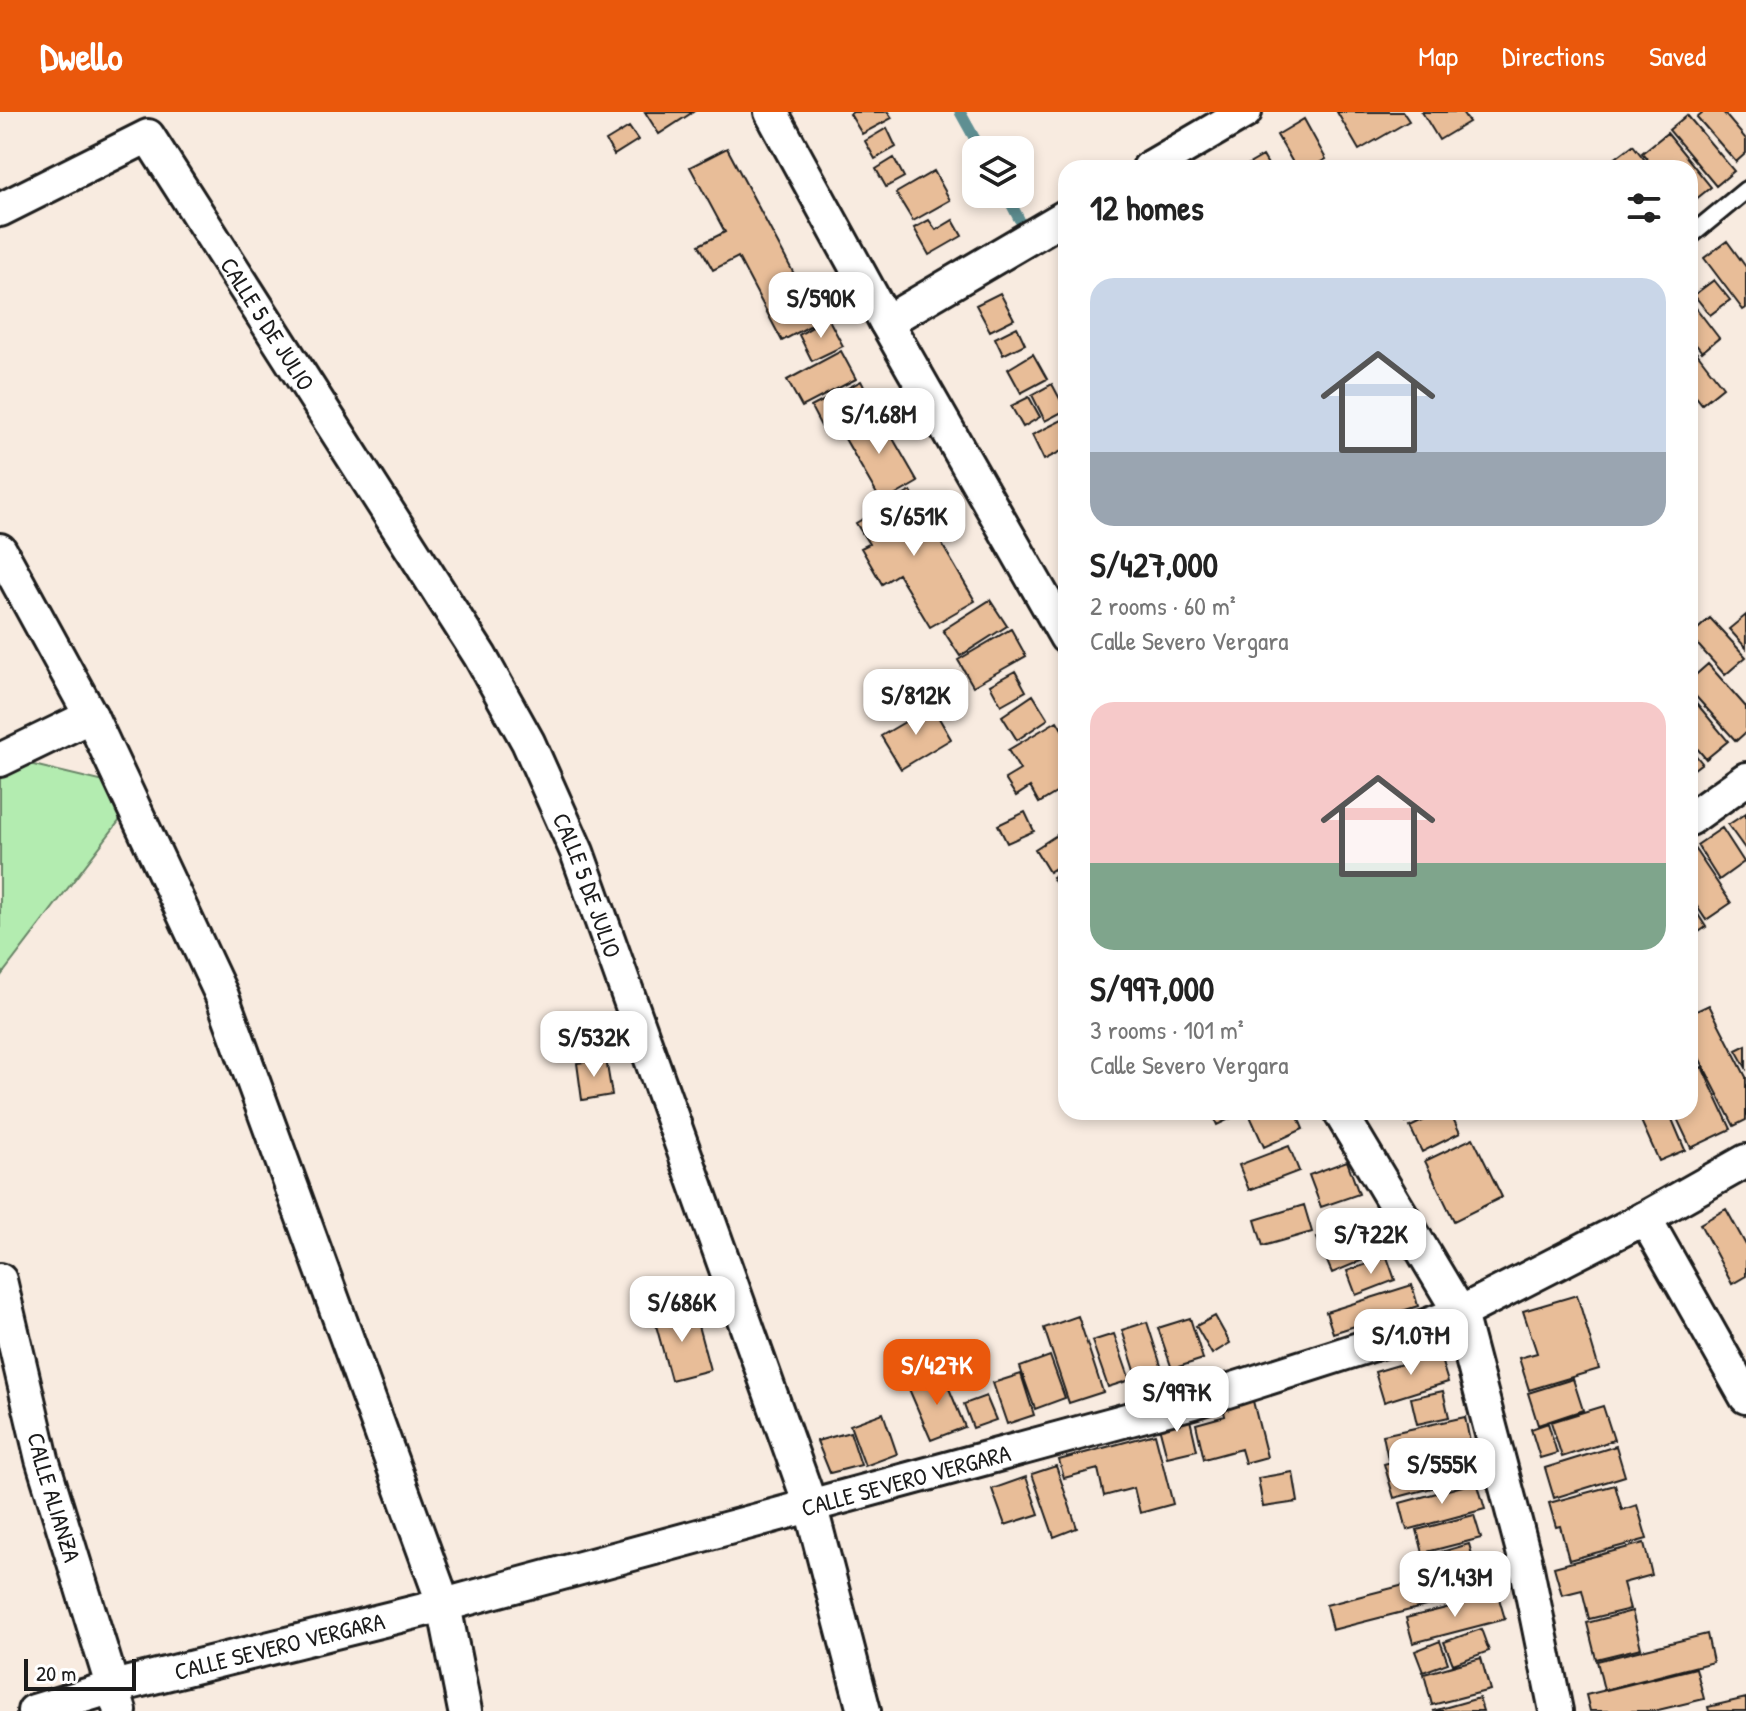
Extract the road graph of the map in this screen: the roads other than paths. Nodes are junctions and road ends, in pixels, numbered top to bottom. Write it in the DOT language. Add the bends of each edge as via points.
graph roads {
  1 [pos="771,112"];
  2 [pos="1245,112"];
  3 [pos="1163,160"];
  4 [pos="1746,190"];
  5 [pos="0,210"];
  6 [pos="1058,221"];
  7 [pos="1698,229"];
  8 [pos="886,322"];
  9 [pos="0,550"];
  10 [pos="1058,623"];
  11 [pos="91,716"];
  12 [pos="0,760"];
  13 [pos="1746,779"];
  14 [pos="1698,813"];
  15 [pos="1345,1120"];
  16 [pos="1746,1161"];
  17 [pos="1645,1218"];
  18 [pos="0,1280"];
  19 [pos="1460,1313"];
  20 [pos="1746,1397"];
  21 [pos="810,1504"];
  22 [pos="444,1605"];
  23 [pos="117,1699"];
  24 [pos="34,1711"];
  25 [pos="465,1711"];
  26 [pos="864,1711"];
  27 [pos="1556,1711"];
  1 -- 8 [label="street"];
  2 -- 3 [label="street"];
  4 -- 7 [label="lane"];
  5 -- 21 [label="street, CALLE 5 DE JULIO" via="148,136 480,656 528,742 577,852"];
  6 -- 8 [label="street"];
  8 -- 10 [label="street"];
  9 -- 11 [label="street"];
  11 -- 12 [label="street"];
  11 -- 22 [label="street" via="222,996"];
  13 -- 14 [label="street"];
  15 -- 19 [label="street"];
  16 -- 17 [label="street, CALLE SEVERO VERGARA"];
  17 -- 19 [label="street, CALLE SEVERO VERGARA"];
  17 -- 20 [label="street"];
  18 -- 23 [label="street, CALLE ALIANZA" via="42,1459"];
  19 -- 21 [label="street, CALLE SEVERO VERGARA" via="1193,1402"];
  19 -- 27 [label="street" via="1525,1559"];
  21 -- 22 [label="street, CALLE SEVERO VERGARA"];
  21 -- 26 [label="street, CALLE 5 DE JULIO"];
  22 -- 23 [label="street, CALLE SEVERO VERGARA"];
  22 -- 25 [label="street"];
  23 -- 24 [label="street, CALLE SEVERO VERGARA"];
}
